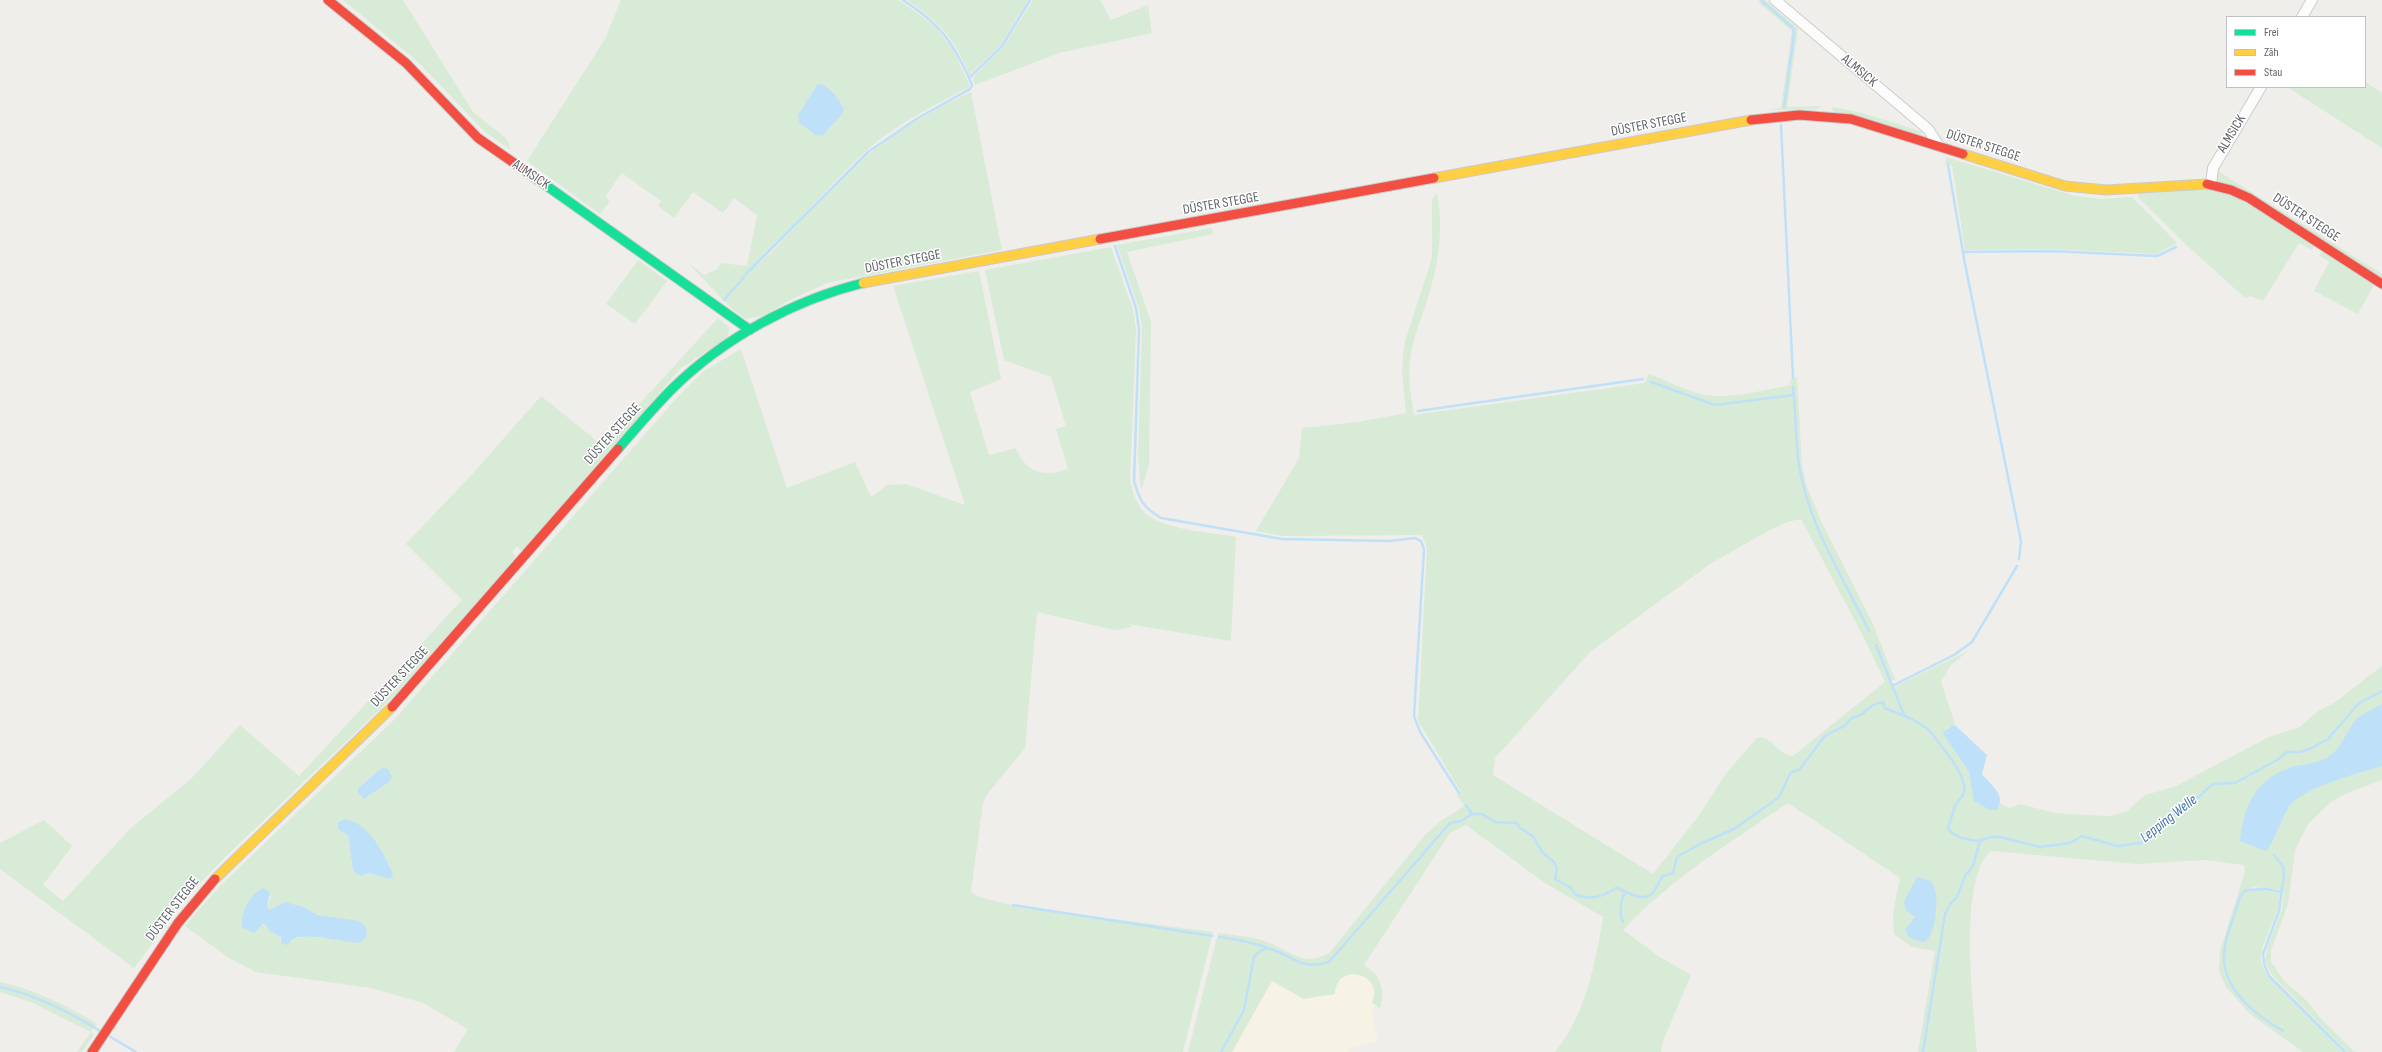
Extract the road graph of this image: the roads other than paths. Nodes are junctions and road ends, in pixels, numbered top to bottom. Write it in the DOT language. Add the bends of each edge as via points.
graph roads {
  1 [pos="328,0"];
  2 [pos="1775,0"];
  3 [pos="2312,0"];
  4 [pos="2303,16"];
  5 [pos="2260,88"];
  6 [pos="1939,146"];
  7 [pos="2211,184"];
  8 [pos="2382,284"];
  9 [pos="750,330"];
  10 [pos="92,1052"];
  1 -- 9 [label="street, ALMSICK" via="406,63 478,138"];
  2 -- 6 [label="street, ALMSICK" via="1928,130"];
  3 -- 4 [label="street"];
  5 -- 7 [label="street, ALMSICK" via="2213,168"];
  6 -- 7 [label="street, DÜSTER STEGGE" via="2054,183 2082,189"];
  6 -- 9 [label="street, DÜSTER STEGGE" via="1851,119 1826,115 1768,117 881,280 840,289 815,298"];
  7 -- 8 [label="street, DÜSTER STEGGE" via="2249,198"];
  9 -- 10 [label="street, DÜSTER STEGGE" via="699,365 673,388 403,696 212,882 178,923"];
}
